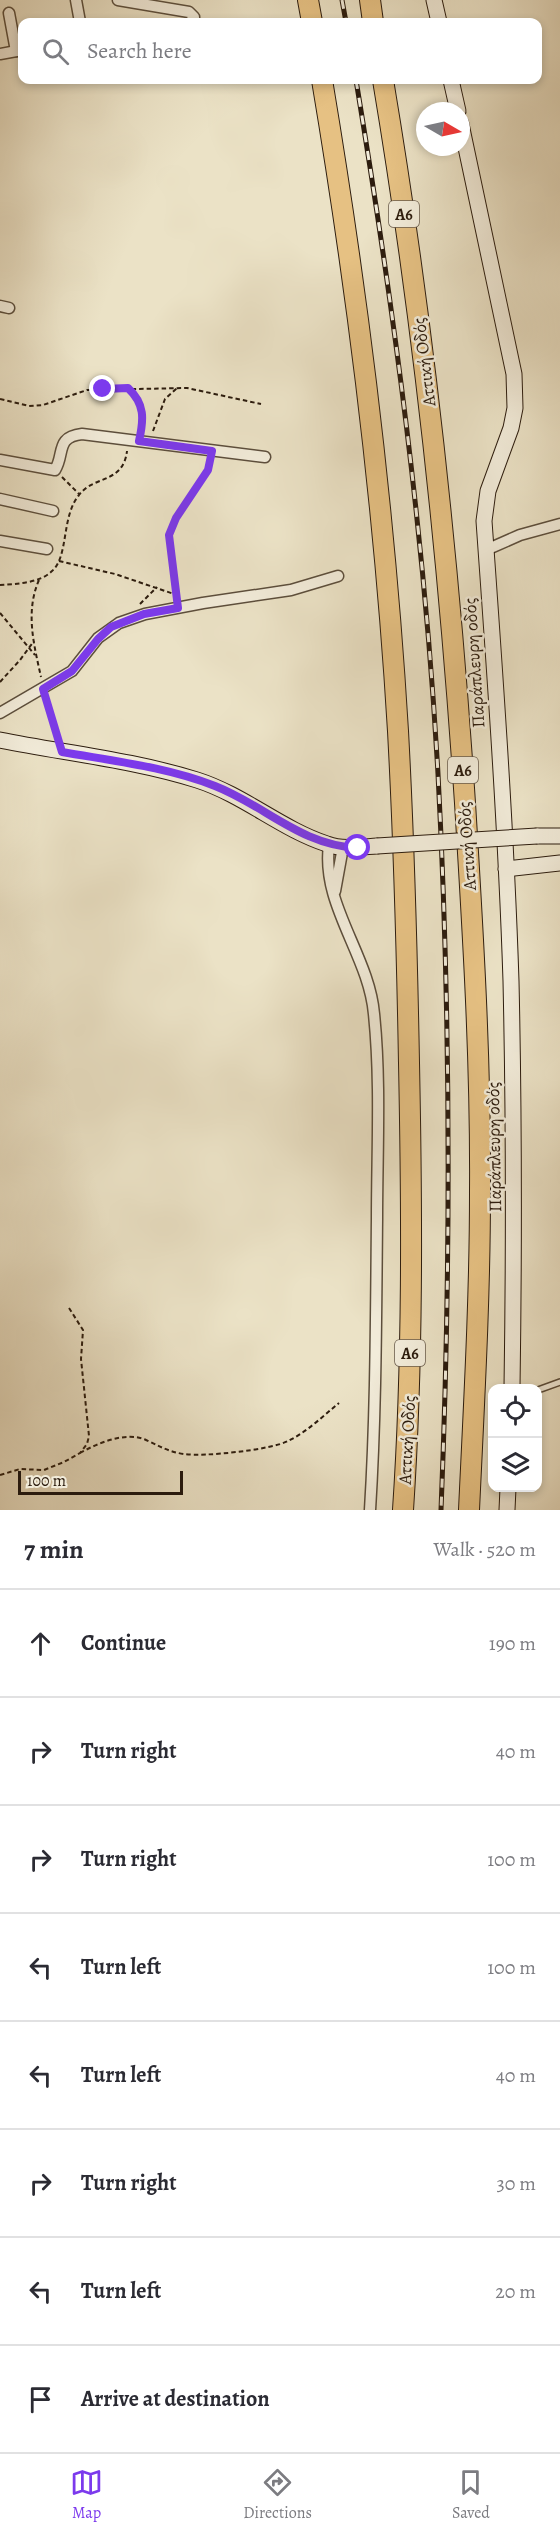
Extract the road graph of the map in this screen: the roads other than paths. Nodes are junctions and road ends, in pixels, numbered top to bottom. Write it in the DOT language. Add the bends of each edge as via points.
graph roads {
  1 [pos="76,0"];
  2 [pos="118,0"];
  3 [pos="308,0"];
  4 [pos="370,0"];
  5 [pos="434,0"];
  6 [pos="9,13"];
  7 [pos="79,18"];
  8 [pos="194,18"];
  9 [pos="311,18"];
  10 [pos="372,18"];
  11 [pos="438,18"];
  12 [pos="18,46"];
  13 [pos="18,50"];
  14 [pos="0,54"];
  15 [pos="323,84"];
  16 [pos="384,84"];
  17 [pos="452,84"];
  18 [pos="456,102"];
  19 [pos="468,156"];
  20 [pos="265,457"];
  21 [pos="0,460"];
  22 [pos="0,499"];
  23 [pos="53,511"];
  24 [pos="560,524"];
  25 [pos="0,541"];
  26 [pos="47,549"];
  27 [pos="486,550"];
  28 [pos="338,576"];
  29 [pos="0,712"];
  30 [pos="0,740"];
  31 [pos="560,836"];
  32 [pos="336,846"];
  33 [pos="560,863"];
  34 [pos="506,869"];
  35 [pos="560,1382"];
  36 [pos="512,1384"];
  37 [pos="542,1387"];
  38 [pos="508,1492"];
  39 [pos="370,1510"];
  40 [pos="403,1510"];
  41 [pos="470,1510"];
  42 [pos="507,1510"];
  1 -- 7 [label="street"];
  2 -- 8 [label="street" via="189,12"];
  3 -- 9 [label="highway"];
  4 -- 10 [label="highway"];
  5 -- 11 [label="street"];
  6 -- 12 [label="street"];
  13 -- 14 [label="street"];
  15 -- 40 [label="highway, Αττική Οδός / Α6" via="363,357 398,731 411,1196 409,1421"];
  16 -- 41 [label="highway, Αττική Οδός / Α6" via="424,350 445,544 474,949 480,1192"];
  17 -- 18 [label="street"];
  19 -- 27 [label="street, Παράπλευρη οδός" via="514,374 511,428 488,491"];
  20 -- 21 [label="street" via="73,435 61,448 59,465 53,471"];
  22 -- 23 [label="street"];
  24 -- 27 [label="street"];
  25 -- 26 [label="street"];
  27 -- 34 [label="street, Παράπλευρη οδός"];
  28 -- 29 [label="street" via="291,590 130,619 111,627 72,671"];
  30 -- 32 [label="street" via="163,770 213,785 300,833"];
  31 -- 32 [label="street, bridge"];
  32 -- 39 [label="street" via="334,895 371,989 377,1048 375,1400"];
  33 -- 34 [label="street"];
  34 -- 36 [label="street, Παράπλευρη οδός" via="514,1184"];
  35 -- 37 [label="lane"];
  38 -- 42 [label="street"];
}
